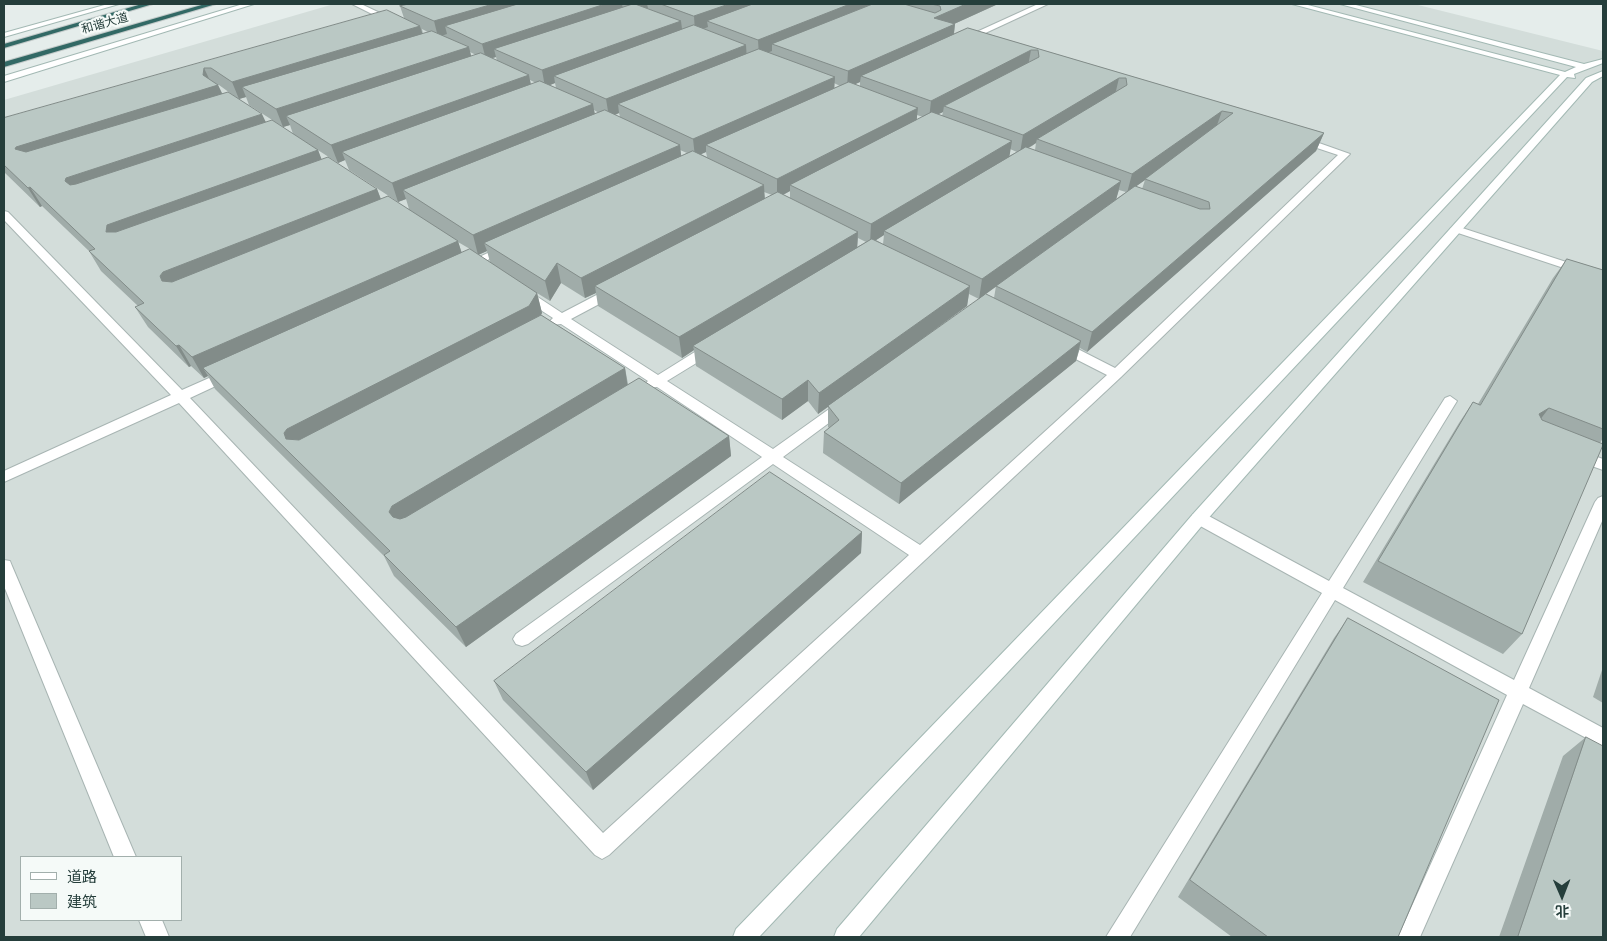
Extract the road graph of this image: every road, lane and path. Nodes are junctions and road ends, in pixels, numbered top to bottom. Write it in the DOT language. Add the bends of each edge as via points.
graph roads {
  1 [pos="115,4"];
  2 [pos="149,4"];
  3 [pos="212,4"];
  4 [pos="250,4"];
  5 [pos="356,4"];
  6 [pos="1044,4"];
  7 [pos="1296,4"];
  8 [pos="1344,4"];
  9 [pos="394,18"];
  10 [pos="370,25"];
  11 [pos="405,27"];
  12 [pos="4,35"];
  13 [pos="970,37"];
  14 [pos="989,43"];
  15 [pos="952,45"];
  16 [pos="4,46"];
  17 [pos="1603,61"];
  18 [pos="4,65"];
  19 [pos="1565,75"];
  20 [pos="1597,75"];
  21 [pos="4,79"];
  22 [pos="1289,136"];
  23 [pos="4,214"];
  24 [pos="1456,229"];
  25 [pos="521,241"];
  26 [pos="460,251"];
  27 [pos="476,262"];
  28 [pos="491,272"];
  29 [pos="449,274"];
  30 [pos="1603,278"];
  31 [pos="515,287"];
  32 [pos="622,287"];
  33 [pos="562,318"];
  34 [pos="545,328"];
  35 [pos="726,339"];
  36 [pos="1048,340"];
  37 [pos="243,368"];
  38 [pos="1116,374"];
  39 [pos="658,381"];
  40 [pos="641,391"];
  41 [pos="180,396"];
  42 [pos="852,398"];
  43 [pos="1450,401"];
  44 [pos="1568,451"];
  45 [pos="773,456"];
  46 [pos="1603,465"];
  47 [pos="4,477"];
  48 [pos="1603,502"];
  49 [pos="1199,518"];
  50 [pos="921,554"];
  51 [pos="4,566"];
  52 [pos="1332,590"];
  53 [pos="522,639"];
  54 [pos="1518,692"];
  55 [pos="1603,738"];
  56 [pos="124,856"];
  57 [pos="150,921"];
  58 [pos="158,937"];
  59 [pos="744,937"];
  60 [pos="845,937"];
  61 [pos="1117,937"];
  62 [pos="1409,937"];
  1 -- 12 [label="street"];
  2 -- 16 [label="highway, 和谐大道"];
  3 -- 18 [label="highway, 和谐大道"];
  4 -- 21 [label="street"];
  5 -- 9 [label="street"];
  6 -- 13 [label="street"];
  7 -- 19 [label="street"];
  8 -- 20 [label="street"];
  9 -- 10 [label="street"];
  9 -- 11 [label="street"];
  13 -- 14 [label="street"];
  13 -- 15 [label="street"];
  17 -- 20 [label="street"];
  19 -- 20 [label="street"];
  19 -- 59 [label="street"];
  20 -- 24 [label="street"];
  22 -- 38 [label="street" via="1345,154"];
  23 -- 41 [label="street"];
  24 -- 30 [label="street"];
  24 -- 49 [label="street"];
  25 -- 27 [label="street"];
  26 -- 27 [label="street"];
  27 -- 28 [label="street"];
  27 -- 29 [label="street"];
  31 -- 33 [label="street"];
  32 -- 33 [label="street"];
  33 -- 34 [label="street"];
  33 -- 39 [label="street"];
  35 -- 39 [label="street"];
  36 -- 38 [label="street"];
  37 -- 41 [label="street"];
  38 -- 50 [label="street"];
  39 -- 40 [label="street"];
  39 -- 45 [label="street"];
  41 -- 47 [label="street"];
  41 -- 50 [label="street" via="602,848"];
  42 -- 45 [label="street"];
  43 -- 52 [label="street"];
  44 -- 46 [label="street"];
  45 -- 50 [label="street"];
  45 -- 53 [label="street"];
  48 -- 54 [label="street"];
  49 -- 52 [label="street"];
  49 -- 60 [label="street"];
  51 -- 56 [label="street"];
  52 -- 54 [label="street"];
  52 -- 61 [label="street"];
  54 -- 55 [label="street"];
  54 -- 62 [label="street"];
  57 -- 58 [label="street"];
}
